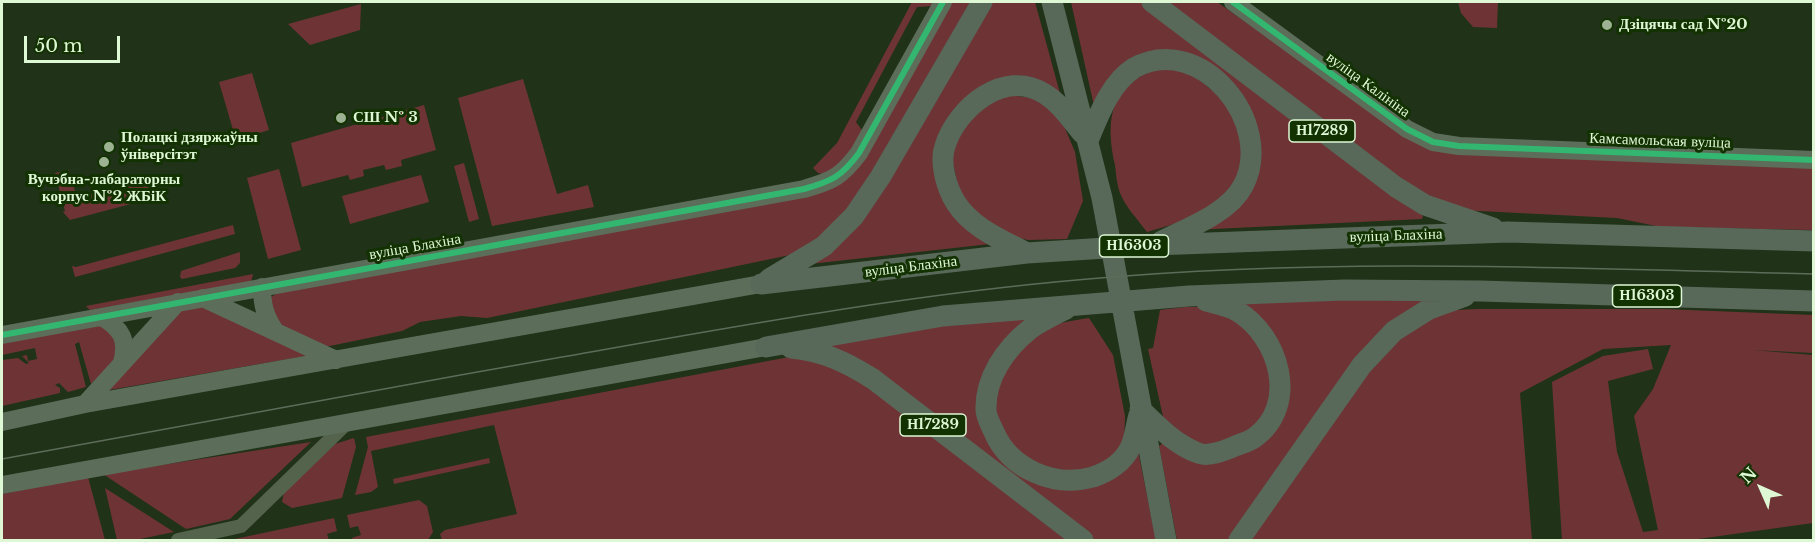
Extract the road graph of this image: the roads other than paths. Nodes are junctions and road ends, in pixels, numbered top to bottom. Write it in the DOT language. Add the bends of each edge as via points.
graph roads {
  1 [pos="943,2"];
  2 [pos="982,2"];
  3 [pos="1052,2"];
  4 [pos="1152,2"];
  5 [pos="1233,2"];
  6 [pos="1088,141"];
  7 [pos="1506,147"];
  8 [pos="1814,160"];
  9 [pos="1508,232"];
  10 [pos="1814,241"];
  11 [pos="1154,245"];
  12 [pos="1027,253"];
  13 [pos="761,284"];
  14 [pos="262,287"];
  15 [pos="1480,291"];
  16 [pos="1188,296"];
  17 [pos="203,298"];
  18 [pos="1814,301"];
  19 [pos="178,302"];
  20 [pos="1072,305"];
  21 [pos="102,317"];
  22 [pos="275,331"];
  23 [pos="2,335"];
  24 [pos="766,347"];
  25 [pos="336,360"];
  26 [pos="122,363"];
  27 [pos="85,404"];
  28 [pos="1140,409"];
  29 [pos="350,421"];
  30 [pos="2,422"];
  31 [pos="2,485"];
  32 [pos="178,540"];
  33 [pos="1083,540"];
  34 [pos="1166,540"];
  35 [pos="1239,540"];
  1 -- 14 [label="main road, вуліца Блахіна" via="859,153 833,180 804,189"];
  2 -- 13 [label="main road" via="854,216 824,246"];
  3 -- 6 [label="main road, Н17289"];
  4 -- 9 [label="main road, Н17289" via="1396,187 1425,205"];
  5 -- 7 [label="main road, вуліца Калініна" via="1407,129 1433,142"];
  6 -- 11 [label="main road" via="1102,107 1118,84 1133,69 1157,60 1188,63 1215,79 1237,102 1250,129 1252,160 1242,187 1224,207"];
  6 -- 12 [label="main road, Н17289" via="1063,109 1044,93 1022,87 998,89 975,101 958,120 944,147 944,174 956,203 973,223"];
  6 -- 28 [label="main road, Н17289"];
  7 -- 8 [label="main road, Камсамольская вуліца"];
  9 -- 10 [label="main road, Н16303"];
  9 -- 11 [label="main road, вуліца Блахіна / Н16303"];
  11 -- 12 [label="main road, вуліца Блахіна / Н16303"];
  12 -- 13 [label="main road, вуліца Блахіна / Н16303"];
  13 -- 25 [label="main road, вуліца Блахіна"];
  14 -- 17 [label="main road, вуліца Блахіна"];
  14 -- 22 [label="main road" via="266,317"];
  15 -- 16 [label="main road, Н16303" via="1344,290"];
  15 -- 18 [label="main road, Н16303"];
  15 -- 35 [label="main road" via="1429,309 1394,331 1362,365"];
  16 -- 20 [label="main road, Н16303"];
  16 -- 28 [label="main road" via="1235,310 1254,324 1271,346 1280,373 1281,396 1271,420 1254,438 1224,451 1200,454 1170,438"];
  17 -- 19 [label="main road, вуліца Блахіна"];
  17 -- 22 [label="main road"];
  19 -- 21 [label="main road, вуліца Блахіна"];
  19 -- 26 [label="main road"];
  20 -- 24 [label="main road, Н16303" via="943,316"];
  20 -- 28 [label="main road, Н17289" via="1031,329 1005,354 989,383 986,413 999,443 1023,467 1052,480 1082,480 1104,473 1131,447"];
  21 -- 23 [label="main road, вуліца Блахіна"];
  21 -- 26 [label="main road" via="120,330 124,338"];
  22 -- 25 [label="main road"];
  24 -- 29 [label="main road"];
  24 -- 33 [label="main road, Н17289" via="814,350 844,361"];
  25 -- 27 [label="main road, вуліца Блахіна"];
  26 -- 27 [label="main road"];
  27 -- 30 [label="main road, вуліца Блахіна"];
  28 -- 34 [label="main road, Н17289"];
  29 -- 31 [label="main road"];
  29 -- 32 [label="street" via="241,525"];
}
